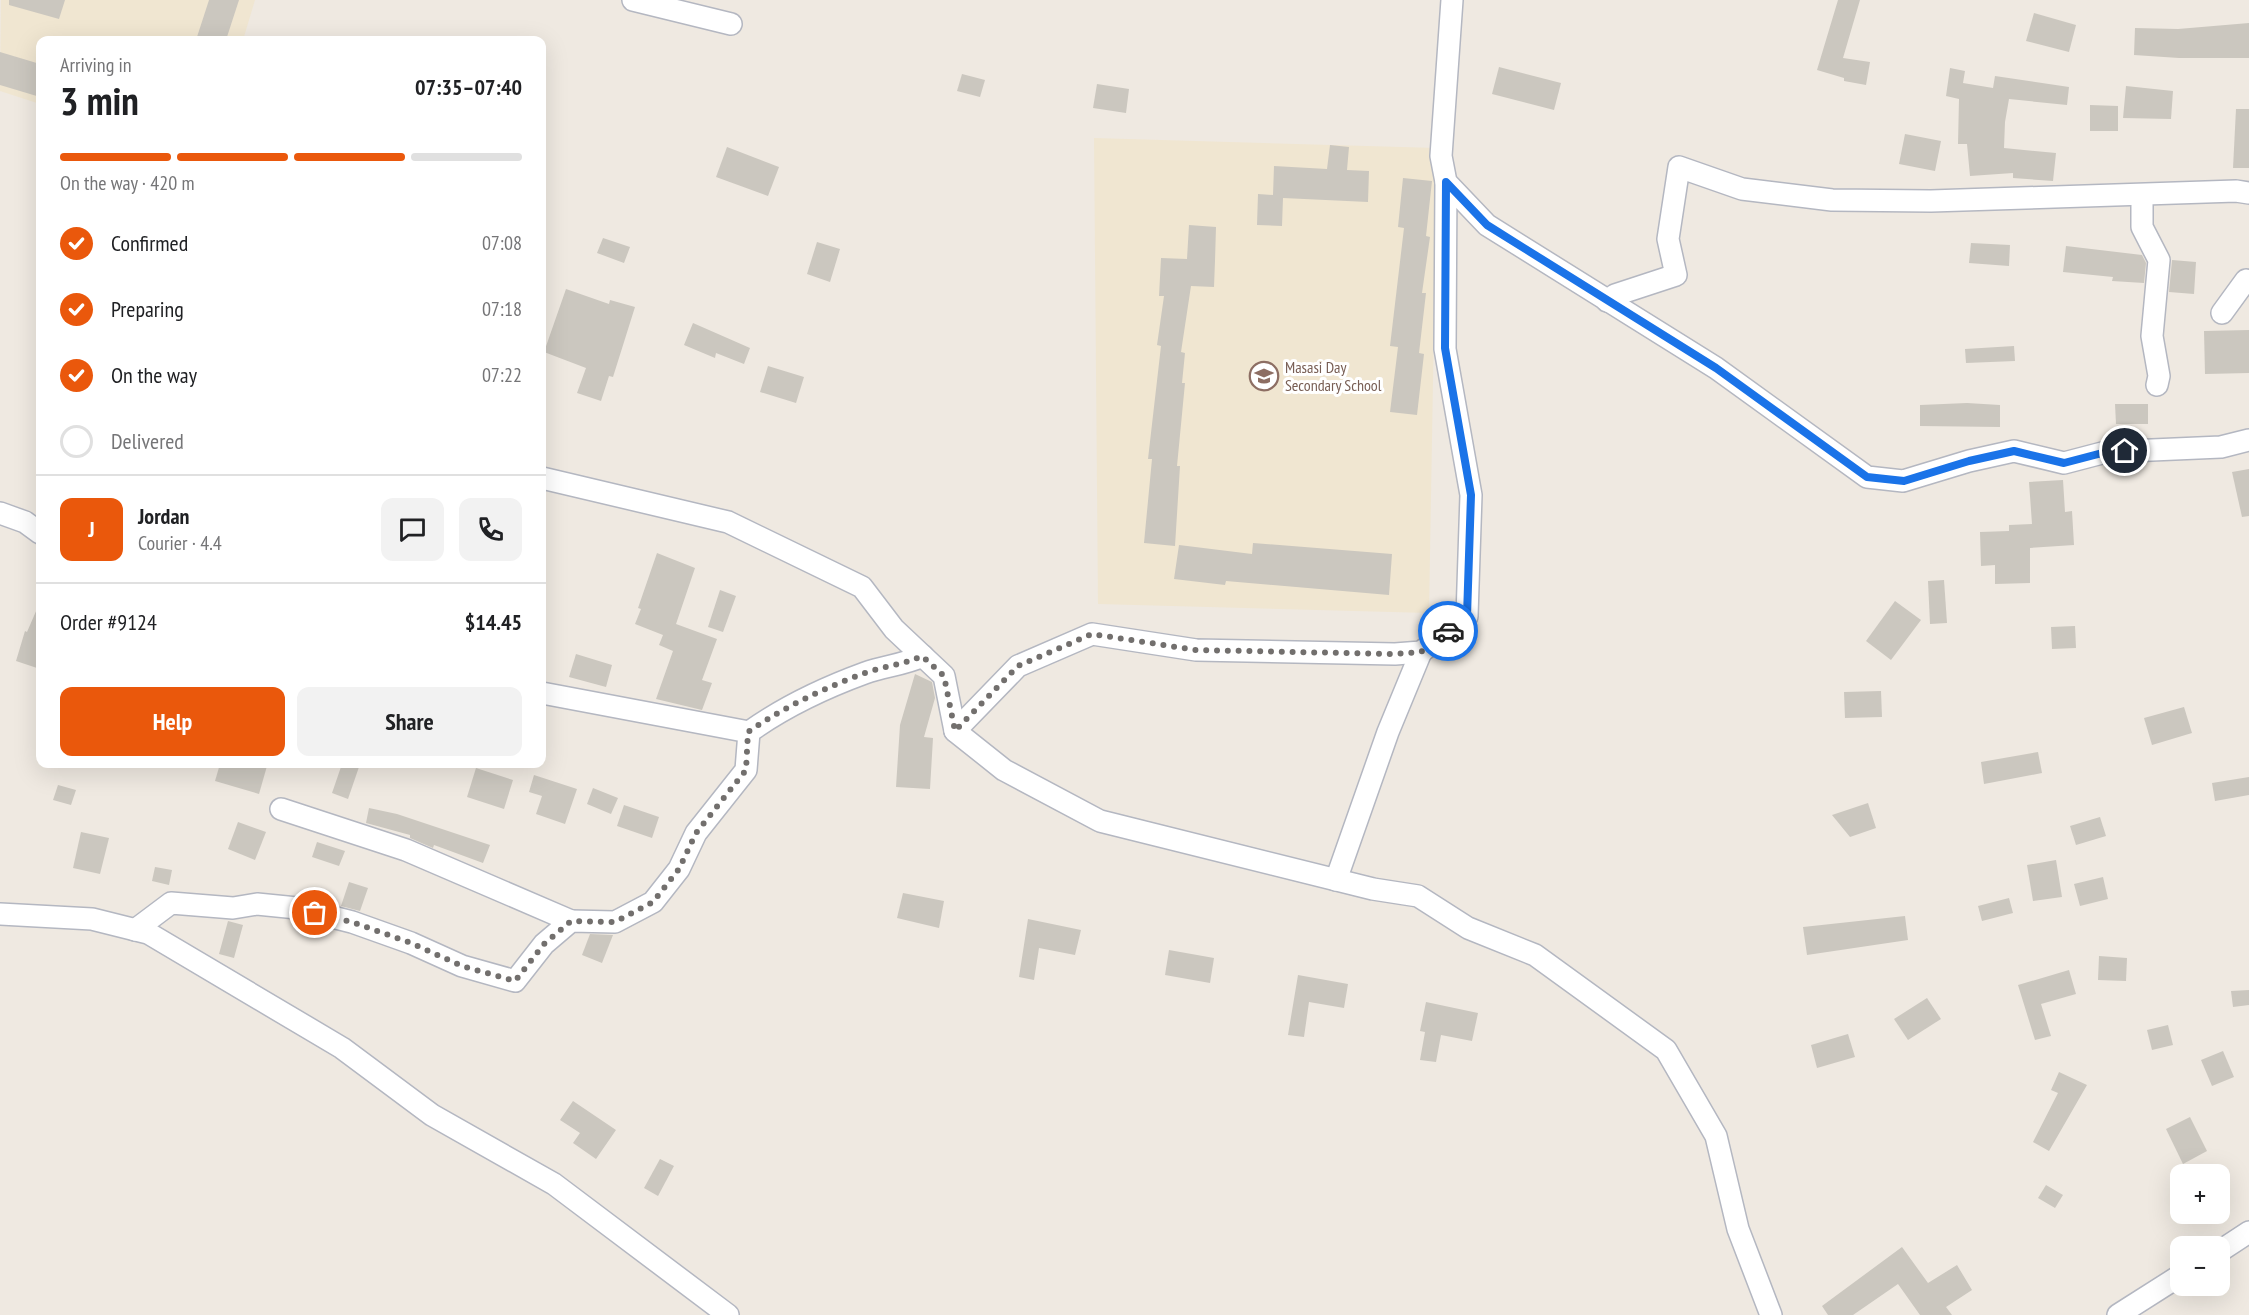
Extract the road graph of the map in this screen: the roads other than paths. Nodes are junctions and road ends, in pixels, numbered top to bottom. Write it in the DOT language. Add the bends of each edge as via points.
graph roads {
  1 [pos="633,0"];
  2 [pos="1452,0"];
  3 [pos="731,24"];
  4 [pos="1446,182"];
  5 [pos="2249,194"];
  6 [pos="2142,195"];
  7 [pos="2248,283"];
  8 [pos="1607,301"];
  9 [pos="2222,313"];
  10 [pos="2157,385"];
  11 [pos="2249,440"];
  12 [pos="546,479"];
  13 [pos="0,513"];
  14 [pos="36,529"];
  15 [pos="1421,652"];
  16 [pos="922,656"];
  17 [pos="546,694"];
  18 [pos="955,731"];
  19 [pos="748,732"];
  20 [pos="281,808"];
  21 [pos="1336,880"];
  22 [pos="0,914"];
  23 [pos="571,921"];
  24 [pos="135,930"];
  25 [pos="2249,1232"];
  26 [pos="2230,1244"];
  27 [pos="2170,1282"];
  28 [pos="728,1315"];
  29 [pos="1771,1315"];
  30 [pos="2118,1315"];
  1 -- 3 [label="street"];
  2 -- 4 [label="street" via="1442,156"];
  4 -- 8 [label="street" via="1487,225"];
  4 -- 15 [label="street" via="1445,348 1471,495 1467,616"];
  5 -- 6 [label="street" via="2236,191"];
  6 -- 8 [label="street" via="1832,200 1742,189 1679,167 1668,239 1676,275"];
  6 -- 10 [label="street" via="2142,227 2159,260 2152,336"];
  7 -- 9 [label="street"];
  8 -- 11 [label="street" via="1716,368 1867,477 1904,481 2014,451 2064,463 2106,452 2221,447"];
  12 -- 16 [label="street" via="728,522 862,586 879,613"];
  13 -- 14 [label="street"];
  15 -- 18 [label="street" via="1196,650 1092,634 1018,666"];
  15 -- 21 [label="street"];
  16 -- 18 [label="street" via="944,676"];
  16 -- 19 [label="street" via="904,665 857,677 778,711"];
  17 -- 19 [label="street"];
  18 -- 21 [label="street" via="1004,770 1100,821"];
  19 -- 23 [label="street" via="746,770 696,833 679,869 653,902 615,922"];
  20 -- 23 [label="street" via="406,850"];
  21 -- 29 [label="street" via="1418,896 1468,928 1535,956 1666,1050 1716,1136 1738,1229"];
  22 -- 24 [label="street" via="92,919"];
  23 -- 24 [label="street" via="544,944 515,981 462,966 352,922 297,908 171,903"];
  24 -- 28 [label="street" via="148,933 342,1048 432,1115 554,1184"];
  25 -- 26 [label="street"];
  27 -- 30 [label="street"];
}
